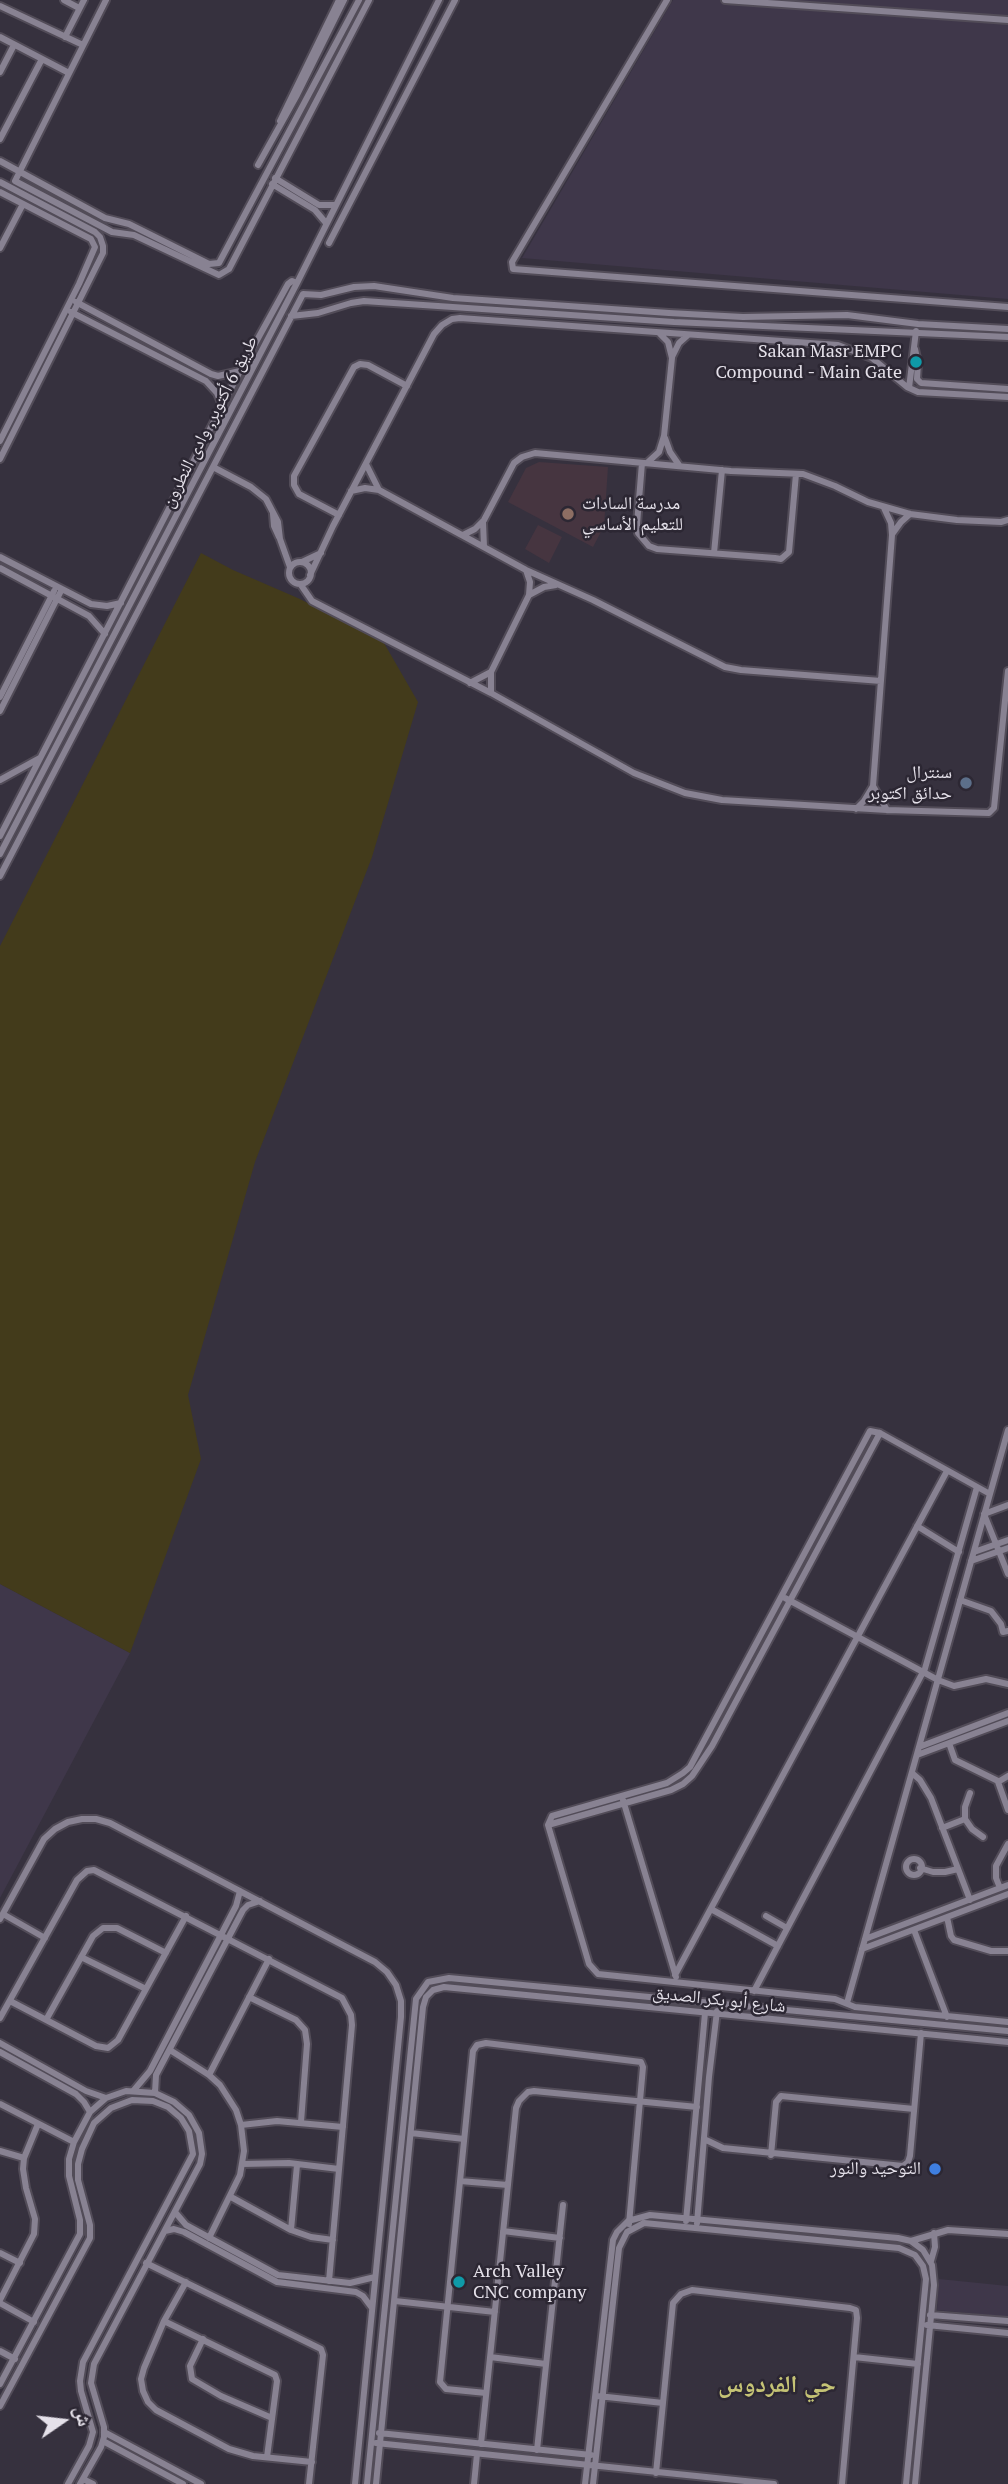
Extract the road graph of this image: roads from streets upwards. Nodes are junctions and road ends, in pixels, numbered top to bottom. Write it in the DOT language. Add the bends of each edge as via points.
graph roads {
  1 [pos="64,0"];
  2 [pos="84,0"];
  3 [pos="106,0"];
  4 [pos="345,0"];
  5 [pos="369,0"];
  6 [pos="439,0"];
  7 [pos="455,0"];
  8 [pos="667,0"];
  9 [pos="725,0"];
  10 [pos="358,2"];
  11 [pos="339,5"];
  12 [pos="0,6"];
  13 [pos="79,8"];
  14 [pos="350,17"];
  15 [pos="1008,20"];
  16 [pos="421,35"];
  17 [pos="0,37"];
  18 [pos="65,37"];
  19 [pos="434,42"];
  20 [pos="14,45"];
  21 [pos="83,45"];
  22 [pos="42,59"];
  23 [pos="0,71"];
  24 [pos="69,73"];
  25 [pos="0,139"];
  26 [pos="0,161"];
  27 [pos="258,165"];
  28 [pos="20,172"];
  29 [pos="266,177"];
  30 [pos="0,182"];
  31 [pos="39,182"];
  32 [pos="275,182"];
  33 [pos="34,191"];
  34 [pos="0,192"];
  35 [pos="23,204"];
  36 [pos="335,205"];
  37 [pos="327,223"];
  38 [pos="329,243"];
  39 [pos="0,248"];
  40 [pos="217,264"];
  41 [pos="219,275"];
  42 [pos="297,282"];
  43 [pos="75,301"];
  44 [pos="277,303"];
  45 [pos="285,307"];
  46 [pos="1008,307"];
  47 [pos="70,311"];
  48 [pos="831,315"];
  49 [pos="848,315"];
  50 [pos="291,316"];
  51 [pos="1008,329"];
  52 [pos="832,330"];
  53 [pos="847,330"];
  54 [pos="130,331"];
  55 [pos="916,331"];
  56 [pos="659,332"];
  57 [pos="689,334"];
  58 [pos="1008,337"];
  59 [pos="125,340"];
  60 [pos="915,349"];
  61 [pos="672,358"];
  62 [pos="911,368"];
  63 [pos="201,369"];
  64 [pos="240,371"];
  65 [pos="197,377"];
  66 [pos="900,380"];
  67 [pos="407,386"];
  68 [pos="909,388"];
  69 [pos="1008,389"];
  70 [pos="241,392"];
  71 [pos="249,397"];
  72 [pos="1008,397"];
  73 [pos="222,405"];
  74 [pos="664,436"];
  75 [pos="3,439"];
  76 [pos="0,459"];
  77 [pos="644,463"];
  78 [pos="365,464"];
  79 [pos="679,465"];
  80 [pos="213,467"];
  81 [pos="722,470"];
  82 [pos="796,474"];
  83 [pos="379,490"];
  84 [pos="351,491"];
  85 [pos="883,507"];
  86 [pos="910,514"];
  87 [pos="339,515"];
  88 [pos="484,520"];
  89 [pos="1004,521"];
  90 [pos="1008,526"];
  91 [pos="463,535"];
  92 [pos="892,535"];
  93 [pos="485,547"];
  94 [pos="321,554"];
  95 [pos="715,554"];
  96 [pos="0,557"];
  97 [pos="302,562"];
  98 [pos="140,566"];
  99 [pos="290,566"];
  100 [pos="0,568"];
  101 [pos="149,570"];
  102 [pos="526,570"];
  103 [pos="158,575"];
  104 [pos="310,575"];
  105 [pos="301,585"];
  106 [pos="559,585"];
  107 [pos="60,588"];
  108 [pos="529,595"];
  109 [pos="55,596"];
  110 [pos="76,596"];
  111 [pos="121,603"];
  112 [pos="72,605"];
  113 [pos="105,634"];
  114 [pos="1008,671"];
  115 [pos="491,672"];
  116 [pos="881,681"];
  117 [pos="470,683"];
  118 [pos="491,693"];
  119 [pos="0,697"];
  120 [pos="0,711"];
  121 [pos="41,757"];
  122 [pos="0,780"];
  123 [pos="873,786"];
  124 [pos="856,809"];
  125 [pos="887,810"];
  126 [pos="0,836"];
  127 [pos="0,855"];
  128 [pos="0,876"];
  129 [pos="1008,1430"];
  130 [pos="880,1433"];
  131 [pos="947,1471"];
  132 [pos="977,1486"];
  133 [pos="990,1494"];
  134 [pos="1008,1505"];
  135 [pos="985,1514"];
  136 [pos="918,1526"];
  137 [pos="1008,1540"];
  138 [pos="998,1548"];
  139 [pos="1008,1548"];
  140 [pos="959,1552"];
  141 [pos="974,1552"];
  142 [pos="971,1561"];
  143 [pos="1008,1574"];
  144 [pos="781,1596"];
  145 [pos="789,1600"];
  146 [pos="960,1600"];
  147 [pos="1008,1631"];
  148 [pos="858,1637"];
  149 [pos="923,1672"];
  150 [pos="938,1680"];
  151 [pos="1008,1684"];
  152 [pos="1008,1713"];
  153 [pos="1008,1721"];
  154 [pos="960,1735"];
  155 [pos="949,1743"];
  156 [pos="919,1747"];
  157 [pos="917,1755"];
  158 [pos="912,1773"];
  159 [pos="1008,1776"];
  160 [pos="998,1780"];
  161 [pos="970,1793"];
  162 [pos="623,1800"];
  163 [pos="1008,1810"];
  164 [pos="965,1819"];
  165 [pos="942,1828"];
  166 [pos="983,1837"];
  167 [pos="1008,1844"];
  168 [pos="920,1868"];
  169 [pos="958,1869"];
  170 [pos="1006,1889"];
  171 [pos="240,1891"];
  172 [pos="970,1900"];
  173 [pos="260,1901"];
  174 [pos="711,1909"];
  175 [pos="1,1916"];
  176 [pos="186,1916"];
  177 [pos="766,1916"];
  178 [pos="947,1917"];
  179 [pos="787,1928"];
  180 [pos="915,1930"];
  181 [pos="225,1936"];
  182 [pos="45,1938"];
  183 [pos="865,1939"];
  184 [pos="778,1946"];
  185 [pos="862,1949"];
  186 [pos="1008,1951"];
  187 [pos="166,1953"];
  188 [pos="81,1957"];
  189 [pos="269,1959"];
  190 [pos="676,1979"];
  191 [pos="428,1982"];
  192 [pos="491,1982"];
  193 [pos="146,1989"];
  194 [pos="570,1990"];
  195 [pos="431,1991"];
  196 [pos="754,1991"];
  197 [pos="490,1992"];
  198 [pos="606,1994"];
  199 [pos="249,1997"];
  200 [pos="569,1999"];
  201 [pos="10,2001"];
  202 [pos="605,2002"];
  203 [pos="847,2003"];
  204 [pos="705,2004"];
  205 [pos="718,2005"];
  206 [pos="705,2013"];
  207 [pos="716,2015"];
  208 [pos="947,2017"];
  209 [pos="0,2018"];
  210 [pos="879,2018"];
  211 [pos="46,2020"];
  212 [pos="1008,2022"];
  213 [pos="968,2027"];
  214 [pos="877,2029"];
  215 [pos="1008,2031"];
  216 [pos="921,2033"];
  217 [pos="967,2038"];
  218 [pos="1008,2042"];
  219 [pos="0,2043"];
  220 [pos="170,2050"];
  221 [pos="0,2052"];
  222 [pos="209,2075"];
  223 [pos="700,2075"];
  224 [pos="709,2077"];
  225 [pos="407,2085"];
  226 [pos="415,2086"];
  227 [pos="134,2090"];
  228 [pos="155,2093"];
  229 [pos="106,2098"];
  230 [pos="640,2101"];
  231 [pos="0,2104"];
  232 [pos="697,2107"];
  233 [pos="914,2109"];
  234 [pos="90,2112"];
  235 [pos="301,2122"];
  236 [pos="38,2124"];
  237 [pos="241,2125"];
  238 [pos="343,2127"];
  239 [pos="411,2133"];
  240 [pos="464,2139"];
  241 [pos="704,2139"];
  242 [pos="74,2142"];
  243 [pos="723,2148"];
  244 [pos="0,2151"];
  245 [pos="703,2155"];
  246 [pos="771,2155"];
  247 [pos="693,2157"];
  248 [pos="24,2158"];
  249 [pos="243,2164"];
  250 [pos="297,2165"];
  251 [pos="339,2169"];
  252 [pos="397,2178"];
  253 [pos="407,2179"];
  254 [pos="460,2180"];
  255 [pos="508,2185"];
  256 [pos="231,2197"];
  257 [pos="563,2206"];
  258 [pos="175,2212"];
  259 [pos="687,2219"];
  260 [pos="697,2220"];
  261 [pos="628,2221"];
  262 [pos="752,2224"];
  263 [pos="775,2226"];
  264 [pos="686,2227"];
  265 [pos="696,2229"];
  266 [pos="291,2230"];
  267 [pos="629,2230"];
  268 [pos="165,2231"];
  269 [pos="503,2231"];
  270 [pos="838,2232"];
  271 [pos="934,2233"];
  272 [pos="751,2234"];
  273 [pos="1008,2234"];
  274 [pos="774,2236"];
  275 [pos="209,2238"];
  276 [pos="560,2238"];
  277 [pos="898,2238"];
  278 [pos="333,2240"];
  279 [pos="911,2241"];
  280 [pos="836,2242"];
  281 [pos="896,2248"];
  282 [pos="0,2253"];
  283 [pos="138,2259"];
  284 [pos="930,2261"];
  285 [pos="20,2263"];
  286 [pos="147,2264"];
  287 [pos="375,2277"];
  288 [pos="926,2279"];
  289 [pos="934,2279"];
  290 [pos="329,2281"];
  291 [pos="186,2282"];
  292 [pos="388,2283"];
  293 [pos="396,2284"];
  294 [pos="394,2301"];
  295 [pos="0,2302"];
  296 [pos="447,2306"];
  297 [pos="372,2308"];
  298 [pos="923,2311"];
  299 [pos="932,2311"];
  300 [pos="495,2312"];
  301 [pos="608,2312"];
  302 [pos="990,2320"];
  303 [pos="164,2321"];
  304 [pos="34,2322"];
  305 [pos="1008,2322"];
  306 [pos="922,2325"];
  307 [pos="931,2326"];
  308 [pos="989,2331"];
  309 [pos="921,2333"];
  310 [pos="1008,2333"];
  311 [pos="930,2334"];
  312 [pos="203,2339"];
  313 [pos="0,2351"];
  314 [pos="380,2355"];
  315 [pos="389,2355"];
  316 [pos="490,2357"];
  317 [pos="853,2357"];
  318 [pos="14,2358"];
  319 [pos="0,2363"];
  320 [pos="23,2364"];
  321 [pos="546,2364"];
  322 [pos="918,2364"];
  323 [pos="9,2368"];
  324 [pos="18,2373"];
  325 [pos="0,2384"];
  326 [pos="486,2393"];
  327 [pos="599,2396"];
  328 [pos="663,2403"];
  329 [pos="0,2406"];
  330 [pos="272,2418"];
  331 [pos="104,2432"];
  332 [pos="372,2433"];
  333 [pos="381,2434"];
  334 [pos="103,2441"];
  335 [pos="446,2441"];
  336 [pos="371,2443"];
  337 [pos="380,2444"];
  338 [pos="481,2444"];
  339 [pos="528,2449"];
  340 [pos="446,2450"];
  341 [pos="537,2450"];
  342 [pos="477,2454"];
  343 [pos="588,2455"];
  344 [pos="596,2456"];
  345 [pos="267,2457"];
  346 [pos="527,2459"];
  347 [pos="312,2462"];
  348 [pos="587,2465"];
  349 [pos="595,2466"];
  350 [pos="908,2467"];
  351 [pos="917,2468"];
  352 [pos="656,2473"];
  353 [pos="82,2481"];
  354 [pos="68,2484"];
  355 [pos="93,2484"];
  356 [pos="183,2484"];
  357 [pos="201,2484"];
  358 [pos="310,2484"];
  359 [pos="355,2484"];
  360 [pos="367,2484"];
  361 [pos="376,2484"];
  362 [pos="474,2484"];
  363 [pos="585,2484"];
  364 [pos="593,2484"];
  365 [pos="774,2484"];
  366 [pos="842,2484"];
  367 [pos="906,2484"];
  368 [pos="915,2484"];
  1 -- 13 [label="street"];
  2 -- 13 [label="street"];
  3 -- 21 [label="street"];
  4 -- 10 [label="street"];
  4 -- 11 [label="street"];
  5 -- 32 [label="street"];
  6 -- 16 [label="street, طريق 6 أكتوبر, وادى النطرون"];
  7 -- 19 [label="street"];
  8 -- 46 [label="street" via="512,268"];
  9 -- 15 [label="street"];
  10 -- 14 [label="street"];
  11 -- 14 [label="street"];
  11 -- 27 [label="street"];
  12 -- 18 [label="street"];
  13 -- 18 [label="street"];
  14 -- 29 [label="street"];
  16 -- 19 [label="street"];
  16 -- 36 [label="street, طريق 6 أكتوبر, وادى النطرون"];
  17 -- 20 [label="street"];
  18 -- 21 [label="street"];
  19 -- 38 [label="street"];
  20 -- 22 [label="street"];
  20 -- 23 [label="street"];
  21 -- 24 [label="street"];
  22 -- 24 [label="street"];
  22 -- 25 [label="street"];
  24 -- 28 [label="street"];
  26 -- 28 [label="street"];
  28 -- 31 [label="street"];
  28 -- 33 [label="street" via="15,181"];
  29 -- 32 [label="street"];
  29 -- 40 [label="street"];
  30 -- 43 [label="street" via="100,237 103,253"];
  31 -- 33 [label="street"];
  31 -- 40 [label="street" via="106,218"];
  32 -- 36 [label="street" via="319,205"];
  32 -- 37 [label="street"];
  32 -- 41 [label="street" via="229,269"];
  33 -- 41 [label="street" via="112,232 135,235"];
  34 -- 35 [label="street"];
  35 -- 39 [label="street"];
  35 -- 43 [label="street" via="94,244"];
  36 -- 37 [label="street, طريق 6 أكتوبر, وادى النطرون"];
  37 -- 42 [label="street, طريق 6 أكتوبر, وادى النطرون"];
  40 -- 41 [label="street"];
  42 -- 44 [label="street" via="288,284"];
  42 -- 45 [label="street, طريق 6 أكتوبر, وادى النطرون"];
  43 -- 47 [label="street"];
  43 -- 54 [label="street"];
  44 -- 45 [label="street"];
  44 -- 64 [label="street"];
  45 -- 70 [label="street, طريق 6 أكتوبر, وادى النطرون"];
  47 -- 59 [label="street"];
  47 -- 75 [label="street"];
  48 -- 49 [label="street"];
  48 -- 50 [label="street, طريق 6 أكتوبر, وادى النطرون" via="669,313 446,297 374,286 303,294"];
  48 -- 52 [label="street" via="827,321"];
  49 -- 51 [label="street"];
  49 -- 53 [label="street" via="851,324"];
  50 -- 52 [label="street" via="364,301"];
  50 -- 71 [label="street, طريق 6 أكتوبر, وادى النطرون"];
  52 -- 53 [label="street"];
  53 -- 55 [label="street"];
  54 -- 59 [label="street"];
  54 -- 63 [label="street"];
  55 -- 58 [label="street"];
  55 -- 60 [label="street"];
  56 -- 57 [label="street"];
  56 -- 61 [label="street"];
  56 -- 67 [label="street" via="456,318 436,331"];
  57 -- 61 [label="street"];
  57 -- 66 [label="street" via="845,347 873,358"];
  59 -- 65 [label="street"];
  60 -- 62 [label="street"];
  60 -- 69 [label="street" via="920,383"];
  61 -- 74 [label="street"];
  62 -- 66 [label="street"];
  62 -- 68 [label="street"];
  63 -- 64 [label="street" via="218,376"];
  63 -- 65 [label="street"];
  64 -- 73 [label="street"];
  65 -- 73 [label="street" via="214,388"];
  66 -- 68 [label="street"];
  67 -- 78 [label="street"];
  67 -- 87 [label="street" via="368,365 354,367 295,476 299,494"];
  68 -- 72 [label="street" via="922,394"];
  70 -- 71 [label="street"];
  70 -- 101 [label="street, طريق 6 أكتوبر, وادى النطرون"];
  71 -- 80 [label="street, طريق 6 أكتوبر, وادى النطرون"];
  73 -- 98 [label="street"];
  74 -- 77 [label="street" via="659,452"];
  74 -- 79 [label="street"];
  75 -- 76 [label="street"];
  77 -- 79 [label="street"];
  77 -- 88 [label="street" via="526,455 511,467"];
  77 -- 95 [label="street" via="637,524 642,541 657,549"];
  78 -- 83 [label="street"];
  78 -- 84 [label="street"];
  79 -- 81 [label="street"];
  80 -- 99 [label="street" via="266,499"];
  80 -- 103 [label="street, طريق 6 أكتوبر, وادى النطرون"];
  81 -- 82 [label="street"];
  81 -- 95 [label="street"];
  82 -- 85 [label="street"];
  82 -- 95 [label="street" via="786,556"];
  83 -- 84 [label="street"];
  83 -- 91 [label="street"];
  84 -- 87 [label="street"];
  85 -- 86 [label="street"];
  85 -- 92 [label="street"];
  86 -- 89 [label="street"];
  86 -- 92 [label="street"];
  87 -- 94 [label="street"];
  88 -- 91 [label="street"];
  88 -- 93 [label="street"];
  89 -- 90 [label="street"];
  91 -- 93 [label="street"];
  92 -- 116 [label="street"];
  93 -- 102 [label="street"];
  94 -- 97 [label="street"];
  94 -- 104 [label="street"];
  96 -- 107 [label="street"];
  97 -- 99 [label="street"];
  97 -- 104 [label="street"];
  98 -- 101 [label="street"];
  98 -- 111 [label="street"];
  99 -- 105 [label="street" via="294,581"];
  100 -- 109 [label="street"];
  101 -- 103 [label="street"];
  101 -- 127 [label="street, طريق 6 أكتوبر, وادى النطرون"];
  102 -- 106 [label="street"];
  102 -- 108 [label="street"];
  103 -- 128 [label="street, طريق 6 أكتوبر, وادى النطرون"];
  104 -- 105 [label="street"];
  105 -- 117 [label="street" via="312,601"];
  106 -- 108 [label="street"];
  106 -- 116 [label="street" via="725,667"];
  107 -- 109 [label="street"];
  107 -- 110 [label="street"];
  108 -- 115 [label="street"];
  109 -- 112 [label="street"];
  109 -- 119 [label="street"];
  109 -- 120 [label="street"];
  110 -- 111 [label="street" via="97,605"];
  110 -- 112 [label="street"];
  111 -- 113 [label="street"];
  112 -- 113 [label="street"];
  113 -- 121 [label="street"];
  114 -- 125 [label="street" via="992,811"];
  115 -- 117 [label="street"];
  115 -- 118 [label="street"];
  116 -- 123 [label="street"];
  117 -- 118 [label="street"];
  118 -- 124 [label="street" via="634,773 685,793 722,800"];
  121 -- 122 [label="street"];
  121 -- 126 [label="street"];
  123 -- 124 [label="street"];
  123 -- 125 [label="street"];
  124 -- 125 [label="street"];
  129 -- 133 [label="street"];
  130 -- 131 [label="street"];
  130 -- 144 [label="street" via="868,1433"];
  130 -- 145 [label="street"];
  131 -- 132 [label="street"];
  131 -- 136 [label="street"];
  132 -- 133 [label="street"];
  132 -- 140 [label="street"];
  133 -- 135 [label="street"];
  134 -- 135 [label="street"];
  135 -- 138 [label="street"];
  135 -- 141 [label="street"];
  136 -- 140 [label="street"];
  136 -- 148 [label="street"];
  137 -- 138 [label="street"];
  138 -- 139 [label="street"];
  138 -- 141 [label="street"];
  138 -- 142 [label="street"];
  138 -- 143 [label="street"];
  140 -- 149 [label="street"];
  141 -- 142 [label="street"];
  142 -- 146 [label="street"];
  144 -- 145 [label="street"];
  144 -- 162 [label="street" via="690,1767 667,1783"];
  145 -- 148 [label="street"];
  145 -- 162 [label="street" via="692,1776 671,1790"];
  146 -- 147 [label="street" via="991,1611 1003,1632"];
  146 -- 150 [label="street"];
  148 -- 149 [label="street"];
  148 -- 174 [label="street"];
  149 -- 150 [label="street"];
  149 -- 179 [label="street"];
  150 -- 151 [label="street" via="954,1686 986,1679"];
  150 -- 156 [label="street"];
  152 -- 154 [label="street"];
  153 -- 154 [label="street"];
  154 -- 155 [label="street"];
  154 -- 156 [label="street"];
  155 -- 157 [label="street"];
  155 -- 160 [label="street" via="955,1760"];
  156 -- 157 [label="street"];
  157 -- 158 [label="street"];
  158 -- 165 [label="street" via="926,1788"];
  158 -- 183 [label="street"];
  159 -- 160 [label="street"];
  160 -- 163 [label="street"];
  161 -- 164 [label="street"];
  162 -- 190 [label="street"];
  162 -- 190 [label="street" via="552,1816 548,1825 593,1970"];
  164 -- 165 [label="street"];
  164 -- 166 [label="street"];
  165 -- 169 [label="street"];
  167 -- 170 [label="street" via="996,1866 996,1878"];
  168 -- 169 [label="street" via="933,1872"];
  169 -- 172 [label="street"];
  170 -- 172 [label="street"];
  170 -- 178 [label="street"];
  171 -- 173 [label="street"];
  171 -- 175 [label="street" via="110,1823 82,1819 68,1822 44,1839"];
  171 -- 181 [label="street"];
  172 -- 183 [label="street"];
  173 -- 181 [label="street" via="243,1910"];
  173 -- 287 [label="street" via="375,1962 396,1985 401,2001"];
  174 -- 184 [label="street"];
  174 -- 190 [label="street"];
  175 -- 182 [label="street"];
  176 -- 181 [label="street"];
  176 -- 182 [label="street" via="101,1873 87,1871 77,1880"];
  176 -- 187 [label="street"];
  177 -- 179 [label="street"];
  178 -- 180 [label="street"];
  178 -- 186 [label="street" via="954,1940"];
  179 -- 184 [label="street"];
  180 -- 185 [label="street"];
  180 -- 208 [label="street"];
  181 -- 189 [label="street"];
  181 -- 220 [label="street"];
  181 -- 227 [label="street" via="147,2077"];
  182 -- 201 [label="street"];
  183 -- 185 [label="street"];
  184 -- 196 [label="street"];
  185 -- 203 [label="street"];
  187 -- 188 [label="street" via="110,1926 97,1931"];
  187 -- 193 [label="street"];
  188 -- 193 [label="street"];
  188 -- 211 [label="street"];
  189 -- 199 [label="street"];
  189 -- 238 [label="street" via="333,1993 348,2006 352,2025"];
  190 -- 196 [label="street"];
  191 -- 192 [label="street" via="442,1978"];
  191 -- 195 [label="street"];
  191 -- 225 [label="street" via="416,1999"];
  192 -- 194 [label="street"];
  192 -- 197 [label="street"];
  193 -- 211 [label="street" via="118,2040 108,2048"];
  194 -- 198 [label="street"];
  194 -- 200 [label="street"];
  195 -- 197 [label="street, شارع أبو بكر الصديق" via="444,1987"];
  195 -- 226 [label="street" via="424,2002"];
  196 -- 203 [label="street"];
  197 -- 200 [label="street, شارع أبو بكر الصديق"];
  198 -- 202 [label="street"];
  198 -- 204 [label="street"];
  199 -- 222 [label="street"];
  199 -- 235 [label="street" via="296,2020 304,2030"];
  200 -- 202 [label="street, شارع أبو بكر الصديق"];
  201 -- 209 [label="street"];
  201 -- 211 [label="street"];
  202 -- 206 [label="street, شارع أبو بكر الصديق"];
  203 -- 208 [label="street"];
  204 -- 205 [label="street"];
  204 -- 206 [label="street"];
  205 -- 207 [label="street"];
  205 -- 210 [label="street"];
  206 -- 207 [label="street, شارع أبو بكر الصديق"];
  206 -- 223 [label="street"];
  207 -- 214 [label="street, شارع أبو بكر الصديق"];
  207 -- 224 [label="street"];
  208 -- 212 [label="street"];
  210 -- 213 [label="street"];
  210 -- 214 [label="street"];
  213 -- 215 [label="street"];
  213 -- 217 [label="street"];
  214 -- 216 [label="street, شارع أبو بكر الصديق"];
  216 -- 217 [label="street, شارع أبو بكر الصديق"];
  216 -- 233 [label="street"];
  217 -- 218 [label="street, شارع أبو بكر الصديق"];
  219 -- 229 [label="street"];
  220 -- 222 [label="street"];
  220 -- 228 [label="street" via="156,2075"];
  221 -- 234 [label="street" via="76,2094"];
  222 -- 237 [label="street" via="229,2097"];
  223 -- 224 [label="street"];
  223 -- 232 [label="street"];
  224 -- 241 [label="street"];
  225 -- 226 [label="street"];
  225 -- 252 [label="street"];
  226 -- 239 [label="street"];
  227 -- 228 [label="street"];
  227 -- 229 [label="street"];
  228 -- 258 [label="street" via="189,2115 201,2143 200,2164"];
  229 -- 234 [label="street"];
  230 -- 232 [label="street"];
  230 -- 240 [label="street" via="643,2065 639,2060 483,2043 473,2051"];
  230 -- 255 [label="street" via="528,2092 516,2108"];
  230 -- 261 [label="street"];
  231 -- 236 [label="street"];
  232 -- 247 [label="street"];
  233 -- 246 [label="street" via="910,2156 903,2166"];
  233 -- 246 [label="street" via="781,2096 776,2102"];
  234 -- 242 [label="street"];
  235 -- 237 [label="street"];
  235 -- 238 [label="street"];
  236 -- 242 [label="street"];
  236 -- 248 [label="street"];
  237 -- 249 [label="street"];
  238 -- 251 [label="street"];
  239 -- 240 [label="street"];
  239 -- 253 [label="street"];
  240 -- 254 [label="street"];
  241 -- 243 [label="street"];
  241 -- 245 [label="street"];
  242 -- 304 [label="street" via="69,2176 80,2234"];
  243 -- 245 [label="street"];
  243 -- 246 [label="street"];
  244 -- 248 [label="street"];
  245 -- 247 [label="street"];
  245 -- 260 [label="street"];
  247 -- 259 [label="street"];
  248 -- 285 [label="street" via="36,2227"];
  249 -- 250 [label="street"];
  249 -- 256 [label="street"];
  250 -- 251 [label="street"];
  250 -- 266 [label="street"];
  251 -- 278 [label="street"];
  252 -- 253 [label="street"];
  252 -- 292 [label="street"];
  253 -- 293 [label="street"];
  254 -- 255 [label="street"];
  254 -- 296 [label="street"];
  255 -- 269 [label="street"];
  256 -- 266 [label="street"];
  256 -- 275 [label="street"];
  257 -- 276 [label="street"];
  258 -- 268 [label="street"];
  258 -- 275 [label="street" via="182,2222"];
  259 -- 260 [label="street"];
  259 -- 261 [label="street" via="650,2215"];
  259 -- 264 [label="street"];
  260 -- 262 [label="street"];
  260 -- 265 [label="street"];
  261 -- 267 [label="street"];
  261 -- 301 [label="street" via="613,2240"];
  262 -- 263 [label="street"];
  262 -- 272 [label="street"];
  263 -- 270 [label="street"];
  263 -- 274 [label="street"];
  264 -- 265 [label="street"];
  264 -- 267 [label="street" via="644,2223"];
  265 -- 272 [label="street"];
  266 -- 278 [label="street"];
  267 -- 301 [label="street" via="619,2248"];
  268 -- 286 [label="street"];
  268 -- 297 [label="street" via="184,2232 277,2282 356,2292"];
  269 -- 276 [label="street"];
  269 -- 300 [label="street"];
  270 -- 277 [label="street"];
  270 -- 280 [label="street"];
  271 -- 273 [label="street"];
  271 -- 279 [label="street"];
  271 -- 284 [label="street"];
  272 -- 274 [label="street"];
  274 -- 280 [label="street"];
  275 -- 290 [label="street" via="273,2273"];
  276 -- 321 [label="street"];
  277 -- 279 [label="street"];
  277 -- 281 [label="street"];
  278 -- 290 [label="street"];
  279 -- 284 [label="street"];
  280 -- 281 [label="street"];
  281 -- 288 [label="street" via="918,2259"];
  282 -- 285 [label="street"];
  283 -- 286 [label="street"];
  283 -- 320 [label="street" via="193,2154 181,2118 169,2107 143,2100 121,2103 102,2115 82,2149 79,2180 90,2238"];
  283 -- 354 [label="street" via="83,2361 80,2381 93,2432"];
  284 -- 289 [label="street"];
  285 -- 295 [label="street"];
  286 -- 291 [label="street"];
  286 -- 331 [label="street" via="94,2364 92,2393"];
  287 -- 290 [label="street" via="358,2283"];
  287 -- 297 [label="street"];
  288 -- 289 [label="street"];
  288 -- 298 [label="street"];
  289 -- 299 [label="street"];
  291 -- 303 [label="street"];
  291 -- 347 [label="street" via="321,2349"];
  292 -- 293 [label="street"];
  292 -- 314 [label="street"];
  293 -- 294 [label="street"];
  294 -- 296 [label="street"];
  294 -- 315 [label="street"];
  295 -- 304 [label="street"];
  296 -- 300 [label="street"];
  296 -- 326 [label="street" via="440,2384"];
  297 -- 359 [label="street"];
  298 -- 299 [label="street"];
  298 -- 306 [label="street"];
  299 -- 302 [label="street"];
  299 -- 307 [label="street"];
  300 -- 316 [label="street"];
  301 -- 327 [label="street"];
  302 -- 305 [label="street"];
  302 -- 308 [label="street"];
  303 -- 312 [label="street"];
  303 -- 345 [label="street" via="141,2379 148,2402 217,2444"];
  304 -- 318 [label="street"];
  306 -- 307 [label="street"];
  306 -- 309 [label="street"];
  307 -- 308 [label="street"];
  307 -- 311 [label="street"];
  308 -- 310 [label="street"];
  309 -- 311 [label="street"];
  309 -- 322 [label="street"];
  311 -- 351 [label="street"];
  312 -- 330 [label="street" via="273,2372 277,2381"];
  312 -- 330 [label="street" via="190,2366 192,2379"];
  313 -- 318 [label="street"];
  314 -- 315 [label="street"];
  314 -- 332 [label="street"];
  315 -- 333 [label="street"];
  316 -- 321 [label="street"];
  316 -- 326 [label="street"];
  317 -- 322 [label="street"];
  317 -- 328 [label="street" via="857,2318 853,2309 686,2291 673,2303"];
  317 -- 366 [label="street"];
  318 -- 320 [label="street"];
  318 -- 323 [label="street"];
  319 -- 323 [label="street"];
  320 -- 324 [label="street"];
  321 -- 341 [label="street"];
  322 -- 350 [label="street"];
  323 -- 324 [label="street"];
  323 -- 325 [label="street"];
  324 -- 329 [label="street"];
  326 -- 338 [label="street"];
  327 -- 328 [label="street"];
  327 -- 343 [label="street"];
  327 -- 344 [label="street"];
  328 -- 352 [label="street"];
  330 -- 345 [label="street"];
  331 -- 334 [label="street"];
  331 -- 357 [label="street"];
  332 -- 333 [label="street"];
  332 -- 336 [label="street"];
  333 -- 335 [label="street"];
  333 -- 337 [label="street"];
  334 -- 353 [label="street"];
  334 -- 356 [label="street"];
  335 -- 338 [label="street"];
  335 -- 340 [label="street"];
  336 -- 337 [label="street"];
  336 -- 360 [label="street"];
  337 -- 340 [label="street"];
  337 -- 361 [label="street"];
  338 -- 339 [label="street"];
  339 -- 341 [label="street"];
  339 -- 346 [label="street"];
  340 -- 342 [label="street"];
  341 -- 343 [label="street"];
  342 -- 346 [label="street"];
  342 -- 362 [label="street"];
  343 -- 344 [label="street"];
  343 -- 348 [label="street"];
  344 -- 349 [label="street"];
  345 -- 347 [label="street"];
  346 -- 348 [label="street"];
  347 -- 358 [label="street"];
  348 -- 349 [label="street"];
  348 -- 363 [label="street"];
  349 -- 352 [label="street"];
  349 -- 364 [label="street"];
  350 -- 351 [label="street"];
  350 -- 367 [label="street"];
  351 -- 368 [label="street"];
  352 -- 365 [label="street"];
  353 -- 355 [label="street"];
}
